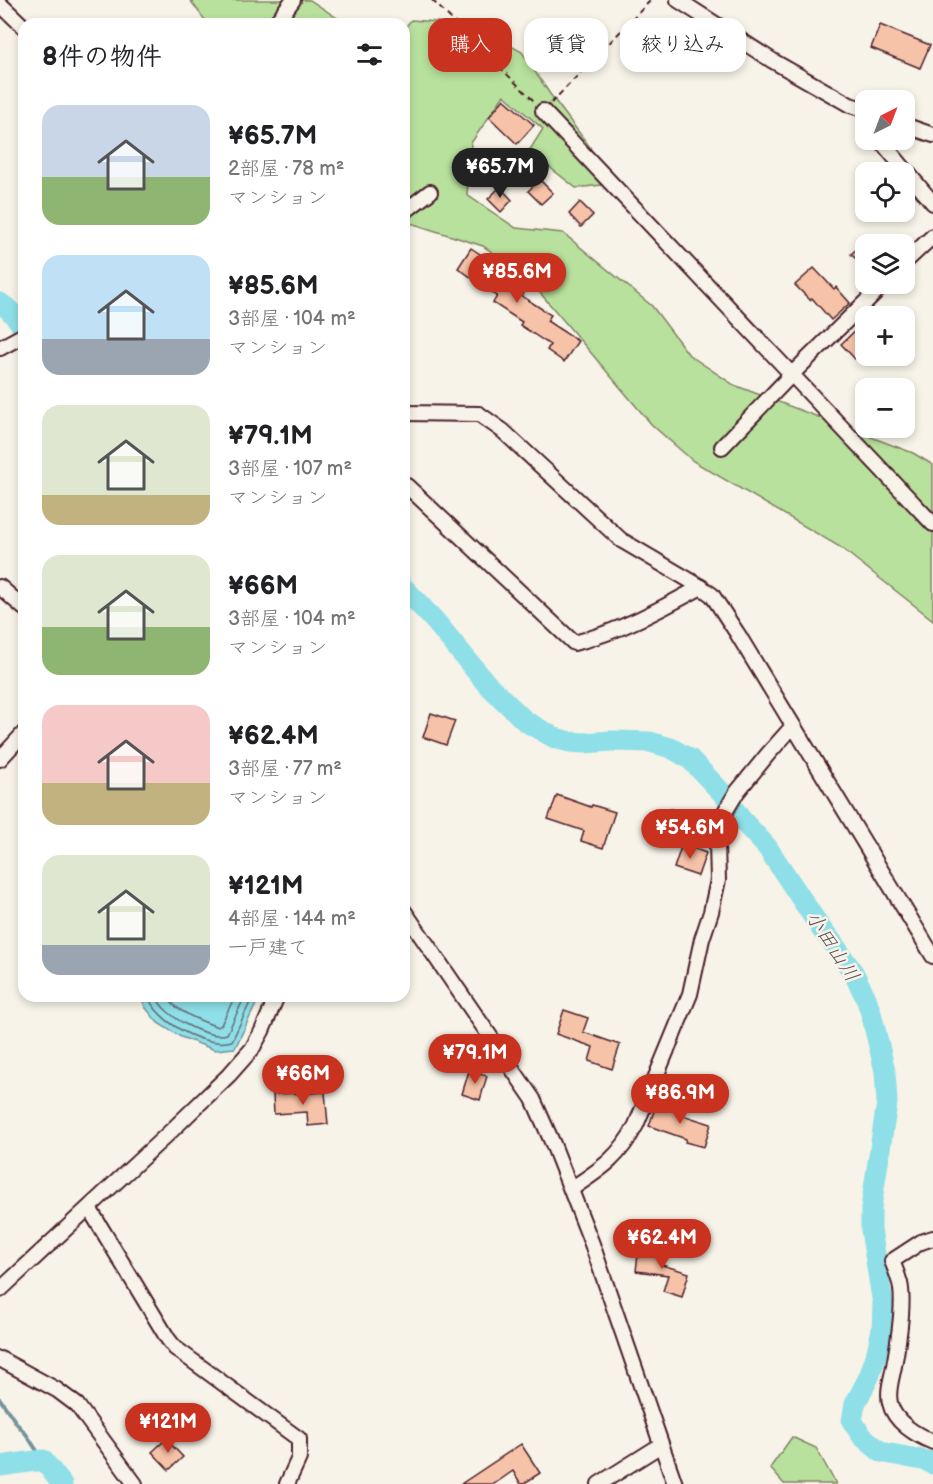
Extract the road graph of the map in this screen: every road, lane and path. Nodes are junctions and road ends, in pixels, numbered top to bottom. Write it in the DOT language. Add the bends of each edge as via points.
graph roads {
  1 [pos="293,0"];
  2 [pos="432,0"];
  3 [pos="651,0"];
  4 [pos="678,0"];
  5 [pos="0,4"];
  6 [pos="280,18"];
  7 [pos="18,21"];
  8 [pos="850,105"];
  9 [pos="855,107"];
  10 [pos="543,111"];
  11 [pos="855,111"];
  12 [pos="915,129"];
  13 [pos="933,135"];
  14 [pos="888,150"];
  15 [pos="430,192"];
  16 [pos="933,203"];
  17 [pos="410,207"];
  18 [pos="933,236"];
  19 [pos="915,253"];
  20 [pos="874,294"];
  21 [pos="18,338"];
  22 [pos="0,348"];
  23 [pos="792,374"];
  24 [pos="410,413"];
  25 [pos="722,447"];
  26 [pos="410,489"];
  27 [pos="933,524"];
  28 [pos="0,587"];
  29 [pos="701,587"];
  30 [pos="18,603"];
  31 [pos="793,726"];
  32 [pos="18,740"];
  33 [pos="0,759"];
  34 [pos="410,920"];
  35 [pos="933,956"];
  36 [pos="274,1002"];
  37 [pos="571,1189"];
  38 [pos="89,1208"];
  39 [pos="933,1238"];
  40 [pos="0,1290"];
  41 [pos="0,1359"];
  42 [pos="933,1442"];
  43 [pos="661,1445"];
  44 [pos="135,1484"];
  45 [pos="287,1484"];
  46 [pos="599,1484"];
  47 [pos="675,1484"];
  1 -- 6 [label="street"];
  2 -- 10 [label="path"];
  3 -- 10 [label="path"];
  4 -- 8 [label="street"];
  5 -- 7 [label="street"];
  8 -- 9 [label="street"];
  8 -- 11 [label="street"];
  10 -- 23 [label="street"];
  12 -- 13 [label="street"];
  14 -- 16 [label="street"];
  15 -- 17 [label="street"];
  18 -- 19 [label="street"];
  20 -- 23 [label="street"];
  21 -- 22 [label="street"];
  23 -- 25 [label="street"];
  23 -- 27 [label="street"];
  24 -- 29 [label="street" via="479,414 503,431 621,540"];
  26 -- 29 [label="street" via="574,643 663,608"];
  28 -- 30 [label="street"];
  29 -- 31 [label="street" via="712,595"];
  31 -- 35 [label="street"];
  31 -- 37 [label="street" via="737,792 720,820 718,880 690,994 636,1125 609,1163"];
  32 -- 33 [label="street"];
  34 -- 37 [label="street" via="533,1099"];
  36 -- 38 [label="street" via="252,1049 229,1075"];
  37 -- 43 [label="street"];
  38 -- 40 [label="street"];
  38 -- 45 [label="street" via="175,1348 299,1439 299,1458"];
  39 -- 42 [label="street" via="892,1261 900,1285 901,1319 889,1388 890,1404 897,1418"];
  41 -- 44 [label="street" via="77,1405"];
  43 -- 46 [label="street"];
  43 -- 47 [label="street"];
}
